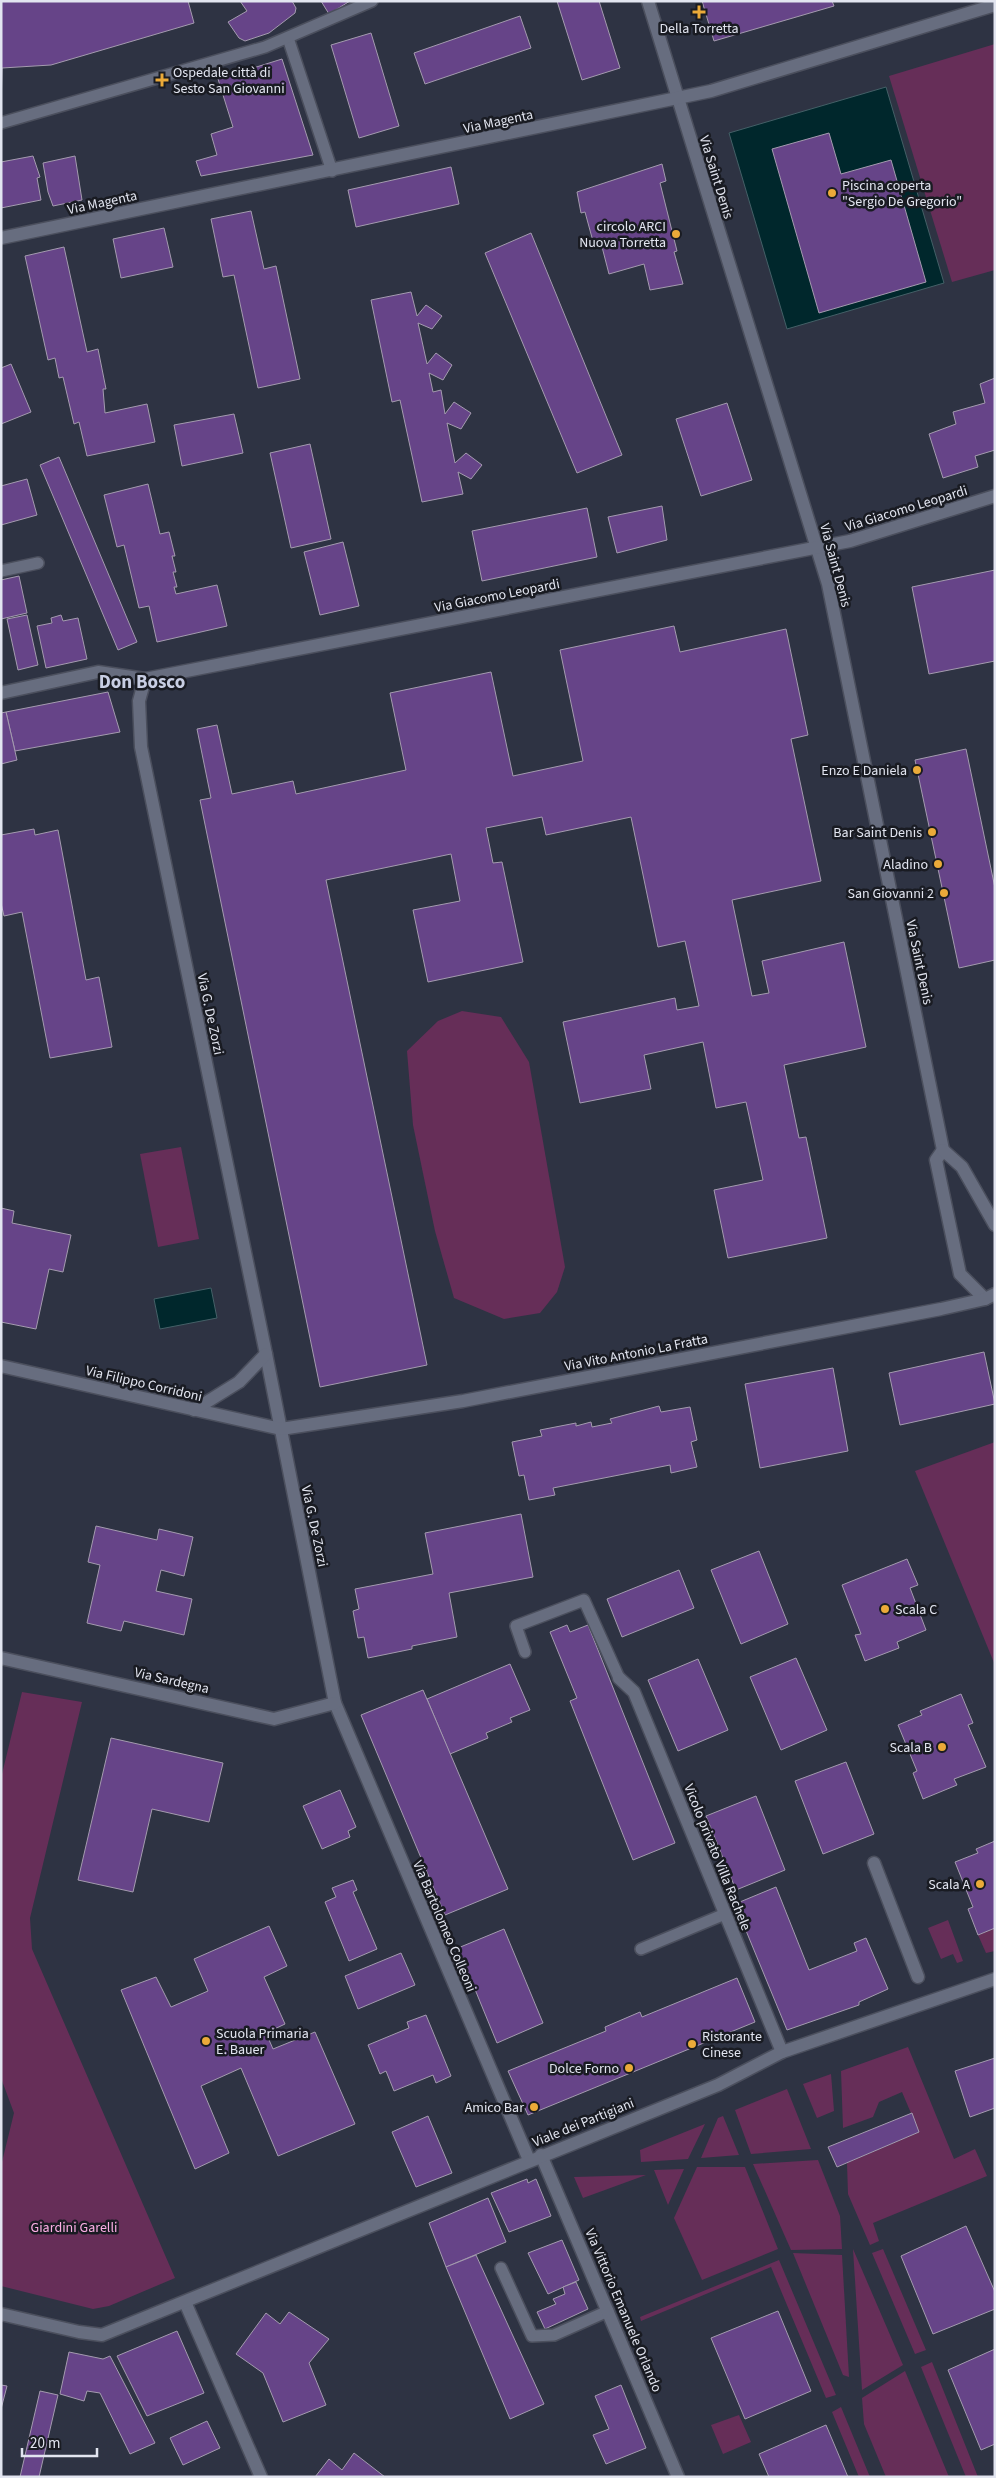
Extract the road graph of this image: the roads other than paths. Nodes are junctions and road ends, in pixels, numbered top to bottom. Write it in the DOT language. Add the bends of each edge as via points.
graph roads {
  1 [pos="372,1"];
  2 [pos="648,1"];
  3 [pos="995,5"];
  4 [pos="288,38"];
  5 [pos="678,99"];
  6 [pos="1,123"];
  7 [pos="332,171"];
  8 [pos="1,238"];
  9 [pos="995,496"];
  10 [pos="817,548"];
  11 [pos="38,563"];
  12 [pos="1,571"];
  13 [pos="145,679"];
  14 [pos="1,693"];
  15 [pos="943,1150"];
  16 [pos="995,1224"];
  17 [pos="990,1297"];
  18 [pos="266,1354"];
  19 [pos="1,1366"];
  20 [pos="194,1410"];
  21 [pos="281,1430"];
  22 [pos="526,1652"];
  23 [pos="1,1658"];
  24 [pos="619,1678"];
  25 [pos="335,1703"];
  26 [pos="874,1863"];
  27 [pos="725,1914"];
  28 [pos="642,1949"];
  29 [pos="918,1977"];
  30 [pos="995,1979"];
  31 [pos="782,2052"];
  32 [pos="535,2158"];
  33 [pos="502,2268"];
  34 [pos="185,2302"];
  35 [pos="608,2311"];
  36 [pos="1,2314"];
  37 [pos="261,2477"];
  38 [pos="678,2477"];
  1 -- 4 [label="lane"];
  2 -- 5 [label="street, Via Saint Denis"];
  3 -- 5 [label="street, Via Magenta"];
  4 -- 6 [label="lane"];
  4 -- 7 [label="lane"];
  5 -- 7 [label="street, Via Magenta"];
  5 -- 10 [label="street, Via Saint Denis"];
  7 -- 8 [label="street, Via Magenta"];
  9 -- 10 [label="street, Via Giacomo Leopardi" via="850,541"];
  10 -- 13 [label="street, Via Giacomo Leopardi"];
  10 -- 15 [label="street, Via Saint Denis" via="828,584"];
  11 -- 12 [label="lane"];
  13 -- 14 [label="street, Via Giacomo Leopardi" via="98,672"];
  13 -- 18 [label="street, Via G. De Zorzi" via="139,701 141,747"];
  15 -- 16 [label="street" via="962,1167"];
  15 -- 17 [label="street" via="936,1160 960,1274"];
  17 -- 21 [label="street, Via Vito Antonio La Fratta" via="463,1401"];
  18 -- 20 [label="street" via="239,1382"];
  18 -- 21 [label="street, Via G. De Zorzi"];
  19 -- 20 [label="street, Via Filippo Corridoni"];
  20 -- 21 [label="street, Via Filippo Corridoni"];
  21 -- 25 [label="street, Via G. De Zorzi"];
  22 -- 24 [label="lane" via="516,1626 584,1600"];
  23 -- 25 [label="street, Via Sardegna" via="274,1719"];
  24 -- 27 [label="street, Vicolo privato Villa Rachele" via="634,1692"];
  25 -- 32 [label="street, Via Bartolomeo Colleoni"];
  26 -- 29 [label="street"];
  27 -- 28 [label="lane"];
  27 -- 31 [label="street, Vicolo privato Villa Rachele"];
  30 -- 31 [label="street, Viale dei Partigiani"];
  31 -- 32 [label="street, Viale dei Partigiani" via="718,2085"];
  32 -- 34 [label="street, Viale dei Partigiani"];
  32 -- 35 [label="street, Via Vittorio Emanuele Orlando"];
  33 -- 35 [label="lane" via="532,2336 554,2335"];
  34 -- 36 [label="street, Viale dei Partigiani" via="102,2335"];
  34 -- 37 [label="street"];
  35 -- 38 [label="street, Via Vittorio Emanuele Orlando"];
}
